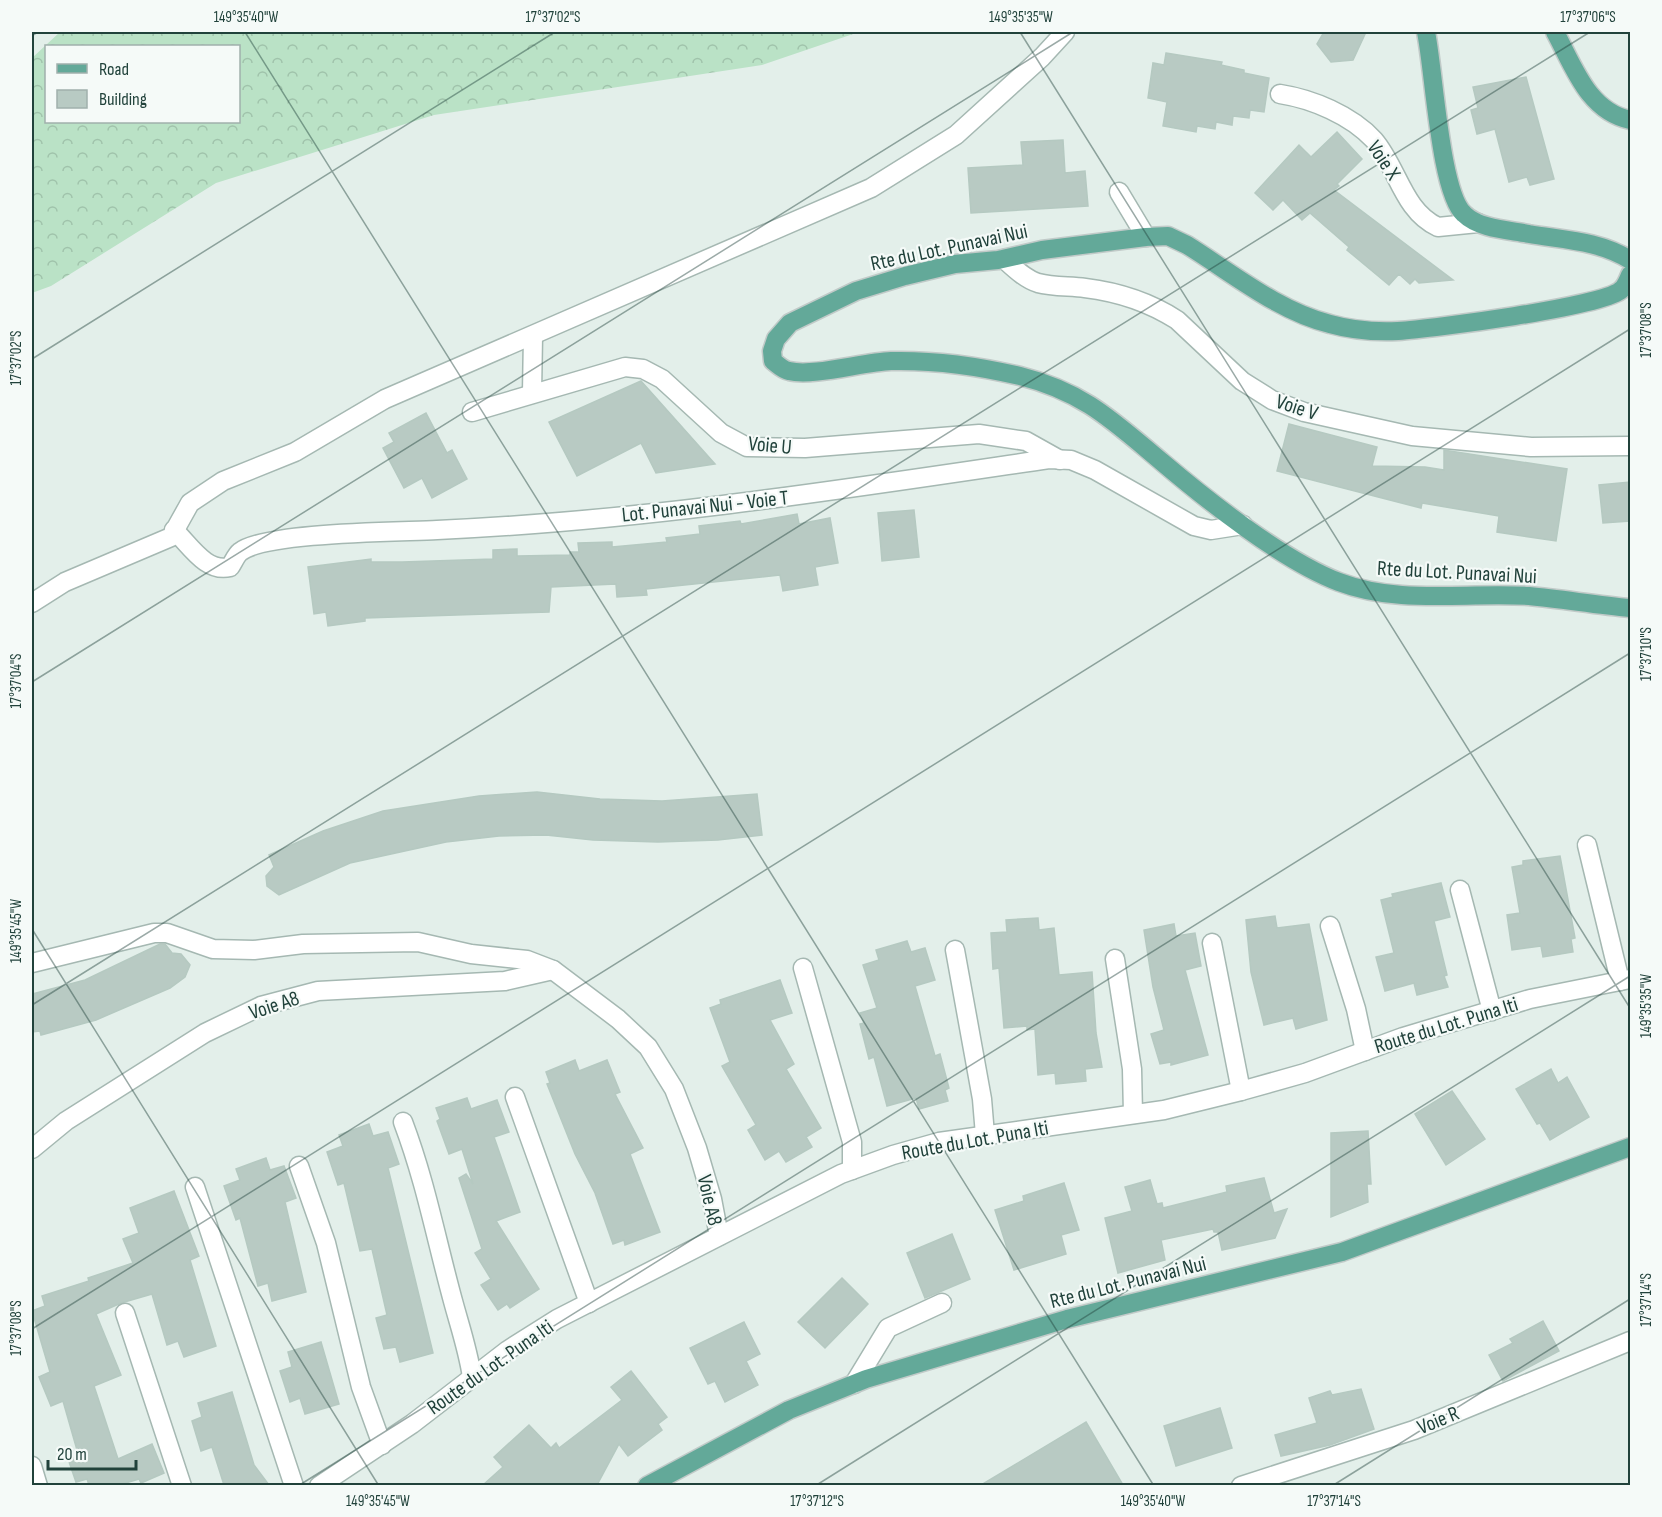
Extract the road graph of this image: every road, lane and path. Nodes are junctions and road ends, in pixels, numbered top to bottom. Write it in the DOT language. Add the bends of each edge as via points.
graph roads {
  1 [pos="1065,32"];
  2 [pos="1426,32"];
  3 [pos="1555,32"];
  4 [pos="1280,94"];
  5 [pos="1630,120"];
  6 [pos="1119,192"];
  7 [pos="1478,223"];
  8 [pos="1146,237"];
  9 [pos="1004,259"];
  10 [pos="1630,260"];
  11 [pos="1630,275"];
  12 [pos="533,336"];
  13 [pos="532,393"];
  14 [pos="472,412"];
  15 [pos="1630,446"];
  16 [pos="1060,460"];
  17 [pos="1243,525"];
  18 [pos="174,530"];
  19 [pos="32,603"];
  20 [pos="1630,608"];
  21 [pos="1587,845"];
  22 [pos="1460,890"];
  23 [pos="1330,926"];
  24 [pos="1212,943"];
  25 [pos="955,950"];
  26 [pos="1115,959"];
  27 [pos="32,963"];
  28 [pos="803,968"];
  29 [pos="553,970"];
  30 [pos="1625,980"];
  31 [pos="1492,1011"];
  32 [pos="1365,1051"];
  33 [pos="1240,1092"];
  34 [pos="515,1096"];
  35 [pos="1133,1114"];
  36 [pos="403,1122"];
  37 [pos="985,1135"];
  38 [pos="1630,1147"];
  39 [pos="32,1149"];
  40 [pos="299,1166"];
  41 [pos="852,1170"];
  42 [pos="195,1187"];
  43 [pos="719,1236"];
  44 [pos="589,1303"];
  45 [pos="942,1303"];
  46 [pos="125,1313"];
  47 [pos="1630,1341"];
  48 [pos="472,1377"];
  49 [pos="854,1384"];
  50 [pos="382,1445"];
  51 [pos="32,1466"];
  52 [pos="38,1485"];
  53 [pos="182,1485"];
  54 [pos="294,1485"];
  55 [pos="319,1485"];
  56 [pos="647,1485"];
  57 [pos="1241,1485"];
  1 -- 12 [label="street" via="956,135 872,188"];
  2 -- 7 [label="main road" via="1454,203"];
  3 -- 5 [label="main road" via="1594,102 1614,117"];
  4 -- 7 [label="street, Voie X" via="1297,96 1332,110 1373,140 1417,214 1433,225"];
  6 -- 8 [label="street"];
  7 -- 10 [label="main road" via="1598,245"];
  8 -- 9 [label="main road, Rte du Lot. Punavai Nui" via="1042,250"];
  8 -- 11 [label="main road, Rte du Lot. Punavai Nui" via="1168,236 1297,312 1329,324 1363,330 1398,331 1536,312 1604,298 1620,291"];
  9 -- 15 [label="street, Voie V" via="1038,283 1132,298 1166,312 1242,381 1272,400 1304,412 1412,436 1530,447"];
  9 -- 17 [label="main road, Rte du Lot. Punavai Nui" via="955,264 856,291 790,323 776,339 773,361 787,371 802,372 890,361 969,365 1056,386 1089,403 1125,429"];
  12 -- 13 [label="street"];
  12 -- 18 [label="street" via="385,399 296,452 223,481 190,502"];
  13 -- 14 [label="street, Voie U"];
  13 -- 16 [label="street, Voie U" via="625,367 643,369 662,379 721,433 747,447 805,448 980,434 1026,441"];
  16 -- 17 [label="street, Lot. Punavai Nui - Voie T" via="1071,460 1095,470 1194,526 1211,530"];
  16 -- 18 [label="street, Lot. Punavai Nui - Voie T" via="714,507 288,539 258,543 239,553 230,567 220,570 209,565"];
  17 -- 20 [label="main road, Rte du Lot. Punavai Nui" via="1307,567 1367,591 1402,596 1530,597"];
  18 -- 19 [label="street" via="162,542 65,582"];
  21 -- 30 [label="street"];
  22 -- 31 [label="street"];
  23 -- 32 [label="street"];
  24 -- 33 [label="street"];
  25 -- 37 [label="street"];
  26 -- 35 [label="street" via="1132,1069"];
  27 -- 29 [label="street, Voie A8" via="153,933 167,933 213,949 418,942 471,954 527,960"];
  28 -- 41 [label="street" via="852,1142"];
  29 -- 39 [label="street, Voie A8" via="505,981 318,991 261,1006 205,1033 66,1122"];
  29 -- 43 [label="street, Voie A8" via="648,1047 674,1089 697,1148"];
  30 -- 31 [label="street, Route du Lot. Puna Iti" via="1530,999"];
  31 -- 32 [label="street, Route du Lot. Puna Iti"];
  32 -- 33 [label="street, Route du Lot. Puna Iti"];
  33 -- 35 [label="street, Route du Lot. Puna Iti"];
  34 -- 44 [label="street"];
  35 -- 37 [label="street, Route du Lot. Puna Iti"];
  36 -- 48 [label="street" via="422,1172 453,1302 467,1342"];
  37 -- 41 [label="street, Route du Lot. Puna Iti" via="939,1142"];
  38 -- 49 [label="main road, Rte du Lot. Punavai Nui" via="1342,1252 1067,1319"];
  40 -- 50 [label="street" via="326,1243 361,1387"];
  41 -- 43 [label="street, Route du Lot. Puna Iti"];
  42 -- 54 [label="street"];
  43 -- 44 [label="street, Route du Lot. Puna Iti"];
  44 -- 48 [label="street, Route du Lot. Puna Iti" via="508,1350"];
  45 -- 49 [label="street" via="888,1328"];
  46 -- 53 [label="street"];
  47 -- 57 [label="street, Voie R" via="1414,1430"];
  48 -- 50 [label="street, Route du Lot. Puna Iti"];
  49 -- 56 [label="main road, Rte du Lot. Punavai Nui" via="789,1410"];
  50 -- 55 [label="street, Route du Lot. Puna Iti"];
  51 -- 52 [label="street"];
}
